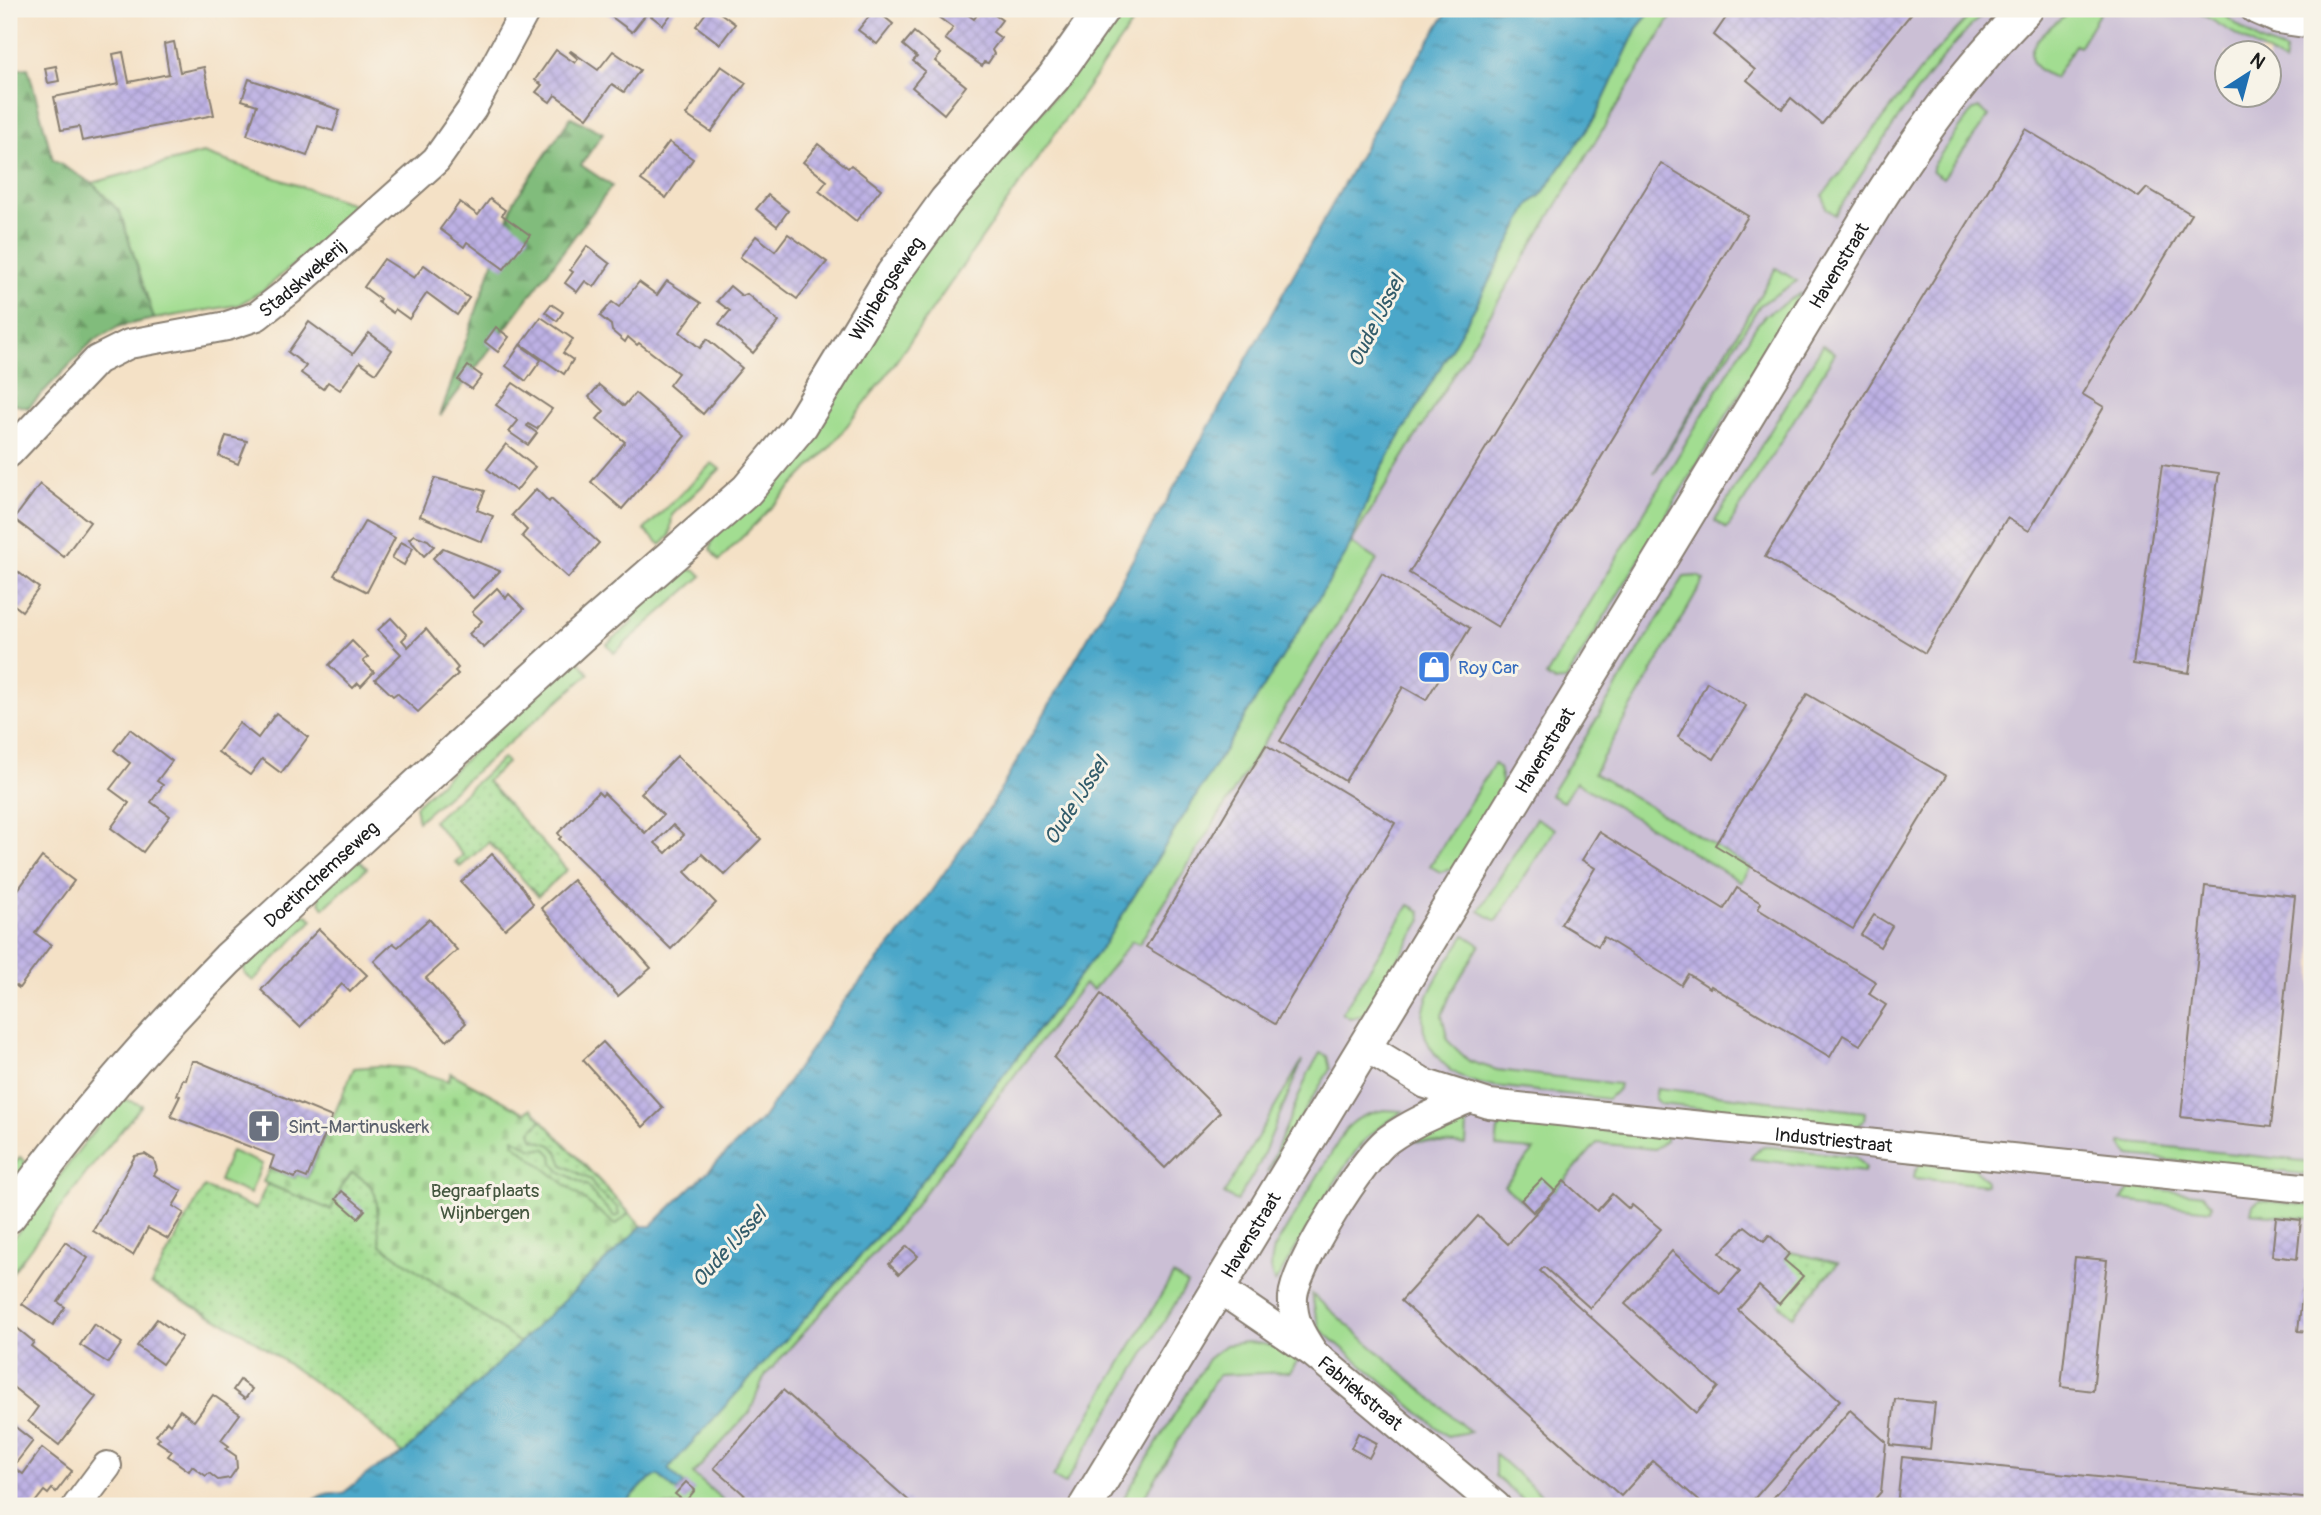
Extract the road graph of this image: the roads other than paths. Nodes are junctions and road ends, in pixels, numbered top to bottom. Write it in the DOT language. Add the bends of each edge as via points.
graph roads {
  1 [pos="526,9"];
  2 [pos="1102,9"];
  3 [pos="2026,9"];
  4 [pos="2255,9"];
  5 [pos="2312,24"];
  6 [pos="9,453"];
  7 [pos="663,562"];
  8 [pos="1366,1047"];
  9 [pos="1470,1098"];
  10 [pos="2312,1189"];
  11 [pos="9,1216"];
  12 [pos="1218,1287"];
  13 [pos="1313,1353"];
  14 [pos="107,1466"];
  15 [pos="77,1506"];
  16 [pos="1086,1506"];
  17 [pos="1496,1506"];
  1 -- 6 [label="street, Stadskwekerij" via="472,109 436,160 289,291 257,316 129,344 97,360"];
  2 -- 7 [label="street, Wijnbergseweg" via="1054,77 946,201 893,274 801,425 747,490"];
  3 -- 8 [label="street, Havenstraat" via="1965,75 1920,135"];
  4 -- 5 [label="street" via="2278,19"];
  7 -- 11 [label="street, Doetinchemseweg" via="228,959 89,1111"];
  8 -- 9 [label="street, Industriestraat" via="1426,1084"];
  8 -- 12 [label="street, Havenstraat"];
  9 -- 10 [label="street, Industriestraat" via="1489,1104"];
  9 -- 13 [label="street" via="1387,1140 1366,1162 1303,1264 1293,1296 1296,1326"];
  12 -- 13 [label="street, Fabriekstraat"];
  12 -- 16 [label="street, Havenstraat"];
  13 -- 17 [label="street, Fabriekstraat"];
  14 -- 15 [label="street"];
}
